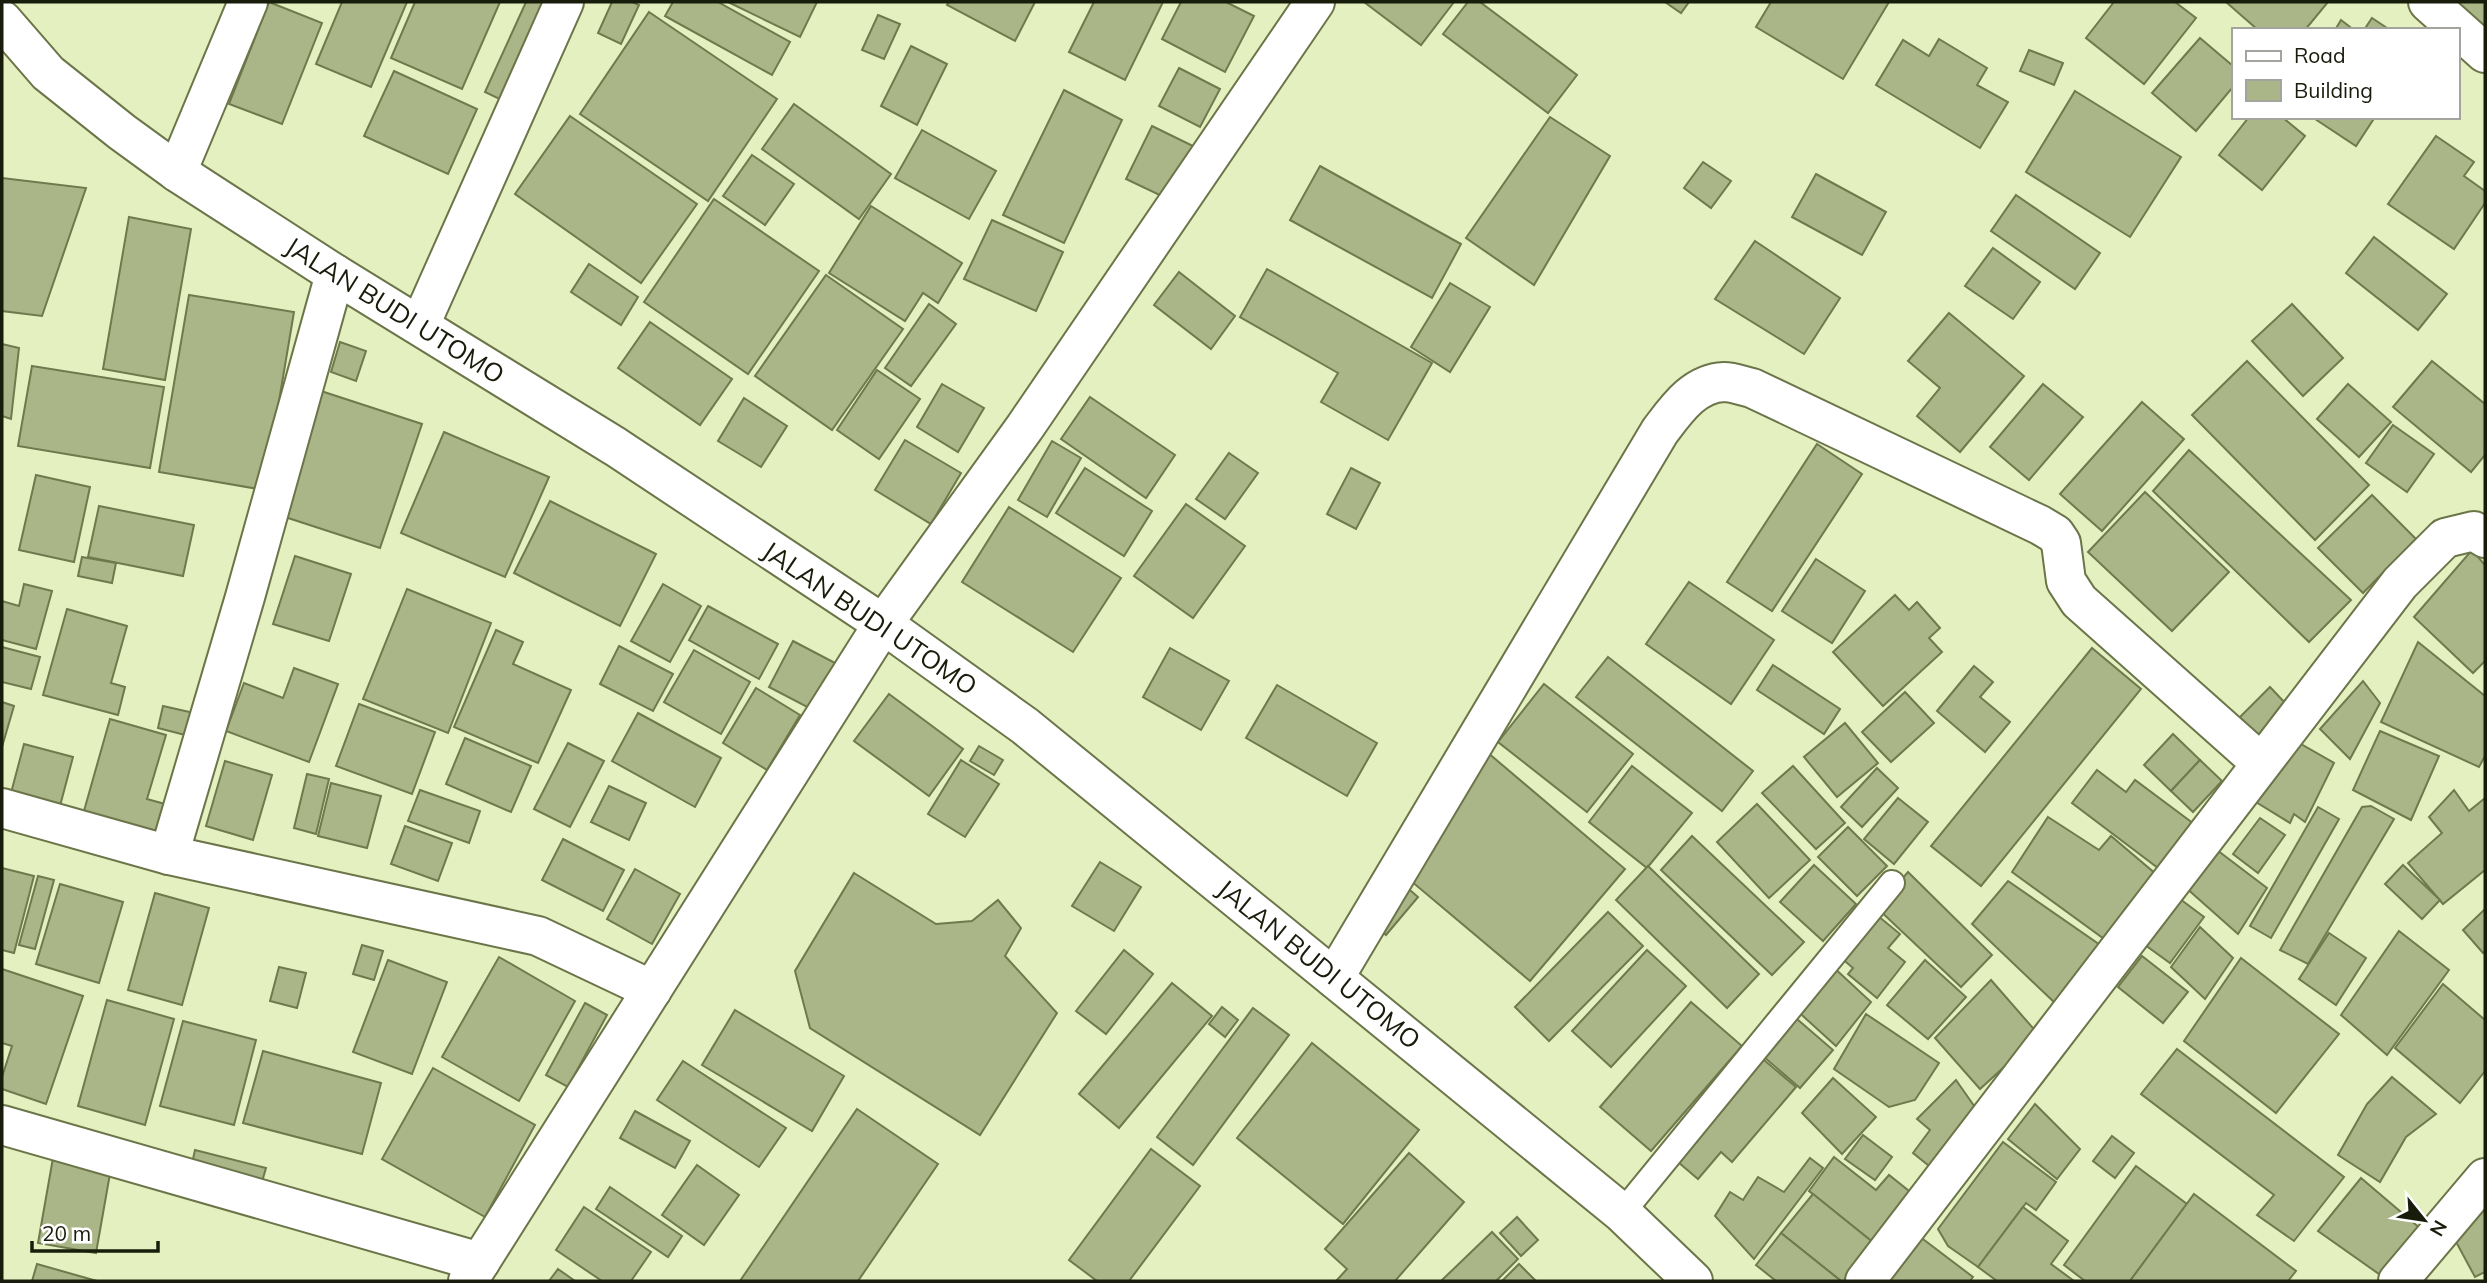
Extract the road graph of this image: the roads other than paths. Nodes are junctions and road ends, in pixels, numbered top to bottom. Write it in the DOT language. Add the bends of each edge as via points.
graph roads {
  1 [pos="248,2"];
  2 [pos="564,2"];
  3 [pos="1315,2"];
  4 [pos="2428,2"];
  5 [pos="2,20"];
  6 [pos="2457,28"];
  7 [pos="2459,30"];
  8 [pos="2485,53"];
  9 [pos="177,172"];
  10 [pos="335,274"];
  11 [pos="420,325"];
  12 [pos="2485,538"];
  13 [pos="883,624"];
  14 [pos="2262,763"];
  15 [pos="2,808"];
  16 [pos="169,855"];
  17 [pos="1892,883"];
  18 [pos="1334,978"];
  19 [pos="652,990"];
  20 [pos="2,1125"];
  21 [pos="2485,1178"];
  22 [pos="1622,1213"];
  23 [pos="474,1272"];
  24 [pos="1693,1281"];
  25 [pos="1865,1281"];
  26 [pos="2398,1281"];
  1 -- 9 [label="street"];
  2 -- 11 [label="street"];
  3 -- 13 [label="street" via="1025,428"];
  4 -- 6 [label="street"];
  5 -- 9 [label="street, JALAN BUDI UTOMO" via="48,73"];
  7 -- 8 [label="street"];
  9 -- 10 [label="street, JALAN BUDI UTOMO"];
  10 -- 11 [label="street, JALAN BUDI UTOMO"];
  10 -- 16 [label="street"];
  11 -- 13 [label="street, JALAN BUDI UTOMO" via="616,447"];
  12 -- 14 [label="street" via="2474,531 2445,538 2400,583"];
  13 -- 18 [label="street, JALAN BUDI UTOMO" via="1025,726"];
  13 -- 19 [label="street"];
  14 -- 18 [label="street" via="2078,601 2066,581 2061,543 2054,534 1752,388 1724,382 1700,388 1660,432"];
  14 -- 25 [label="street"];
  15 -- 16 [label="street"];
  16 -- 19 [label="street" via="538,936"];
  17 -- 22 [label="lane"];
  18 -- 22 [label="street, JALAN BUDI UTOMO"];
  19 -- 23 [label="street"];
  20 -- 23 [label="street"];
  21 -- 26 [label="street"];
  22 -- 24 [label="street, JALAN BUDI UTOMO"];
}
